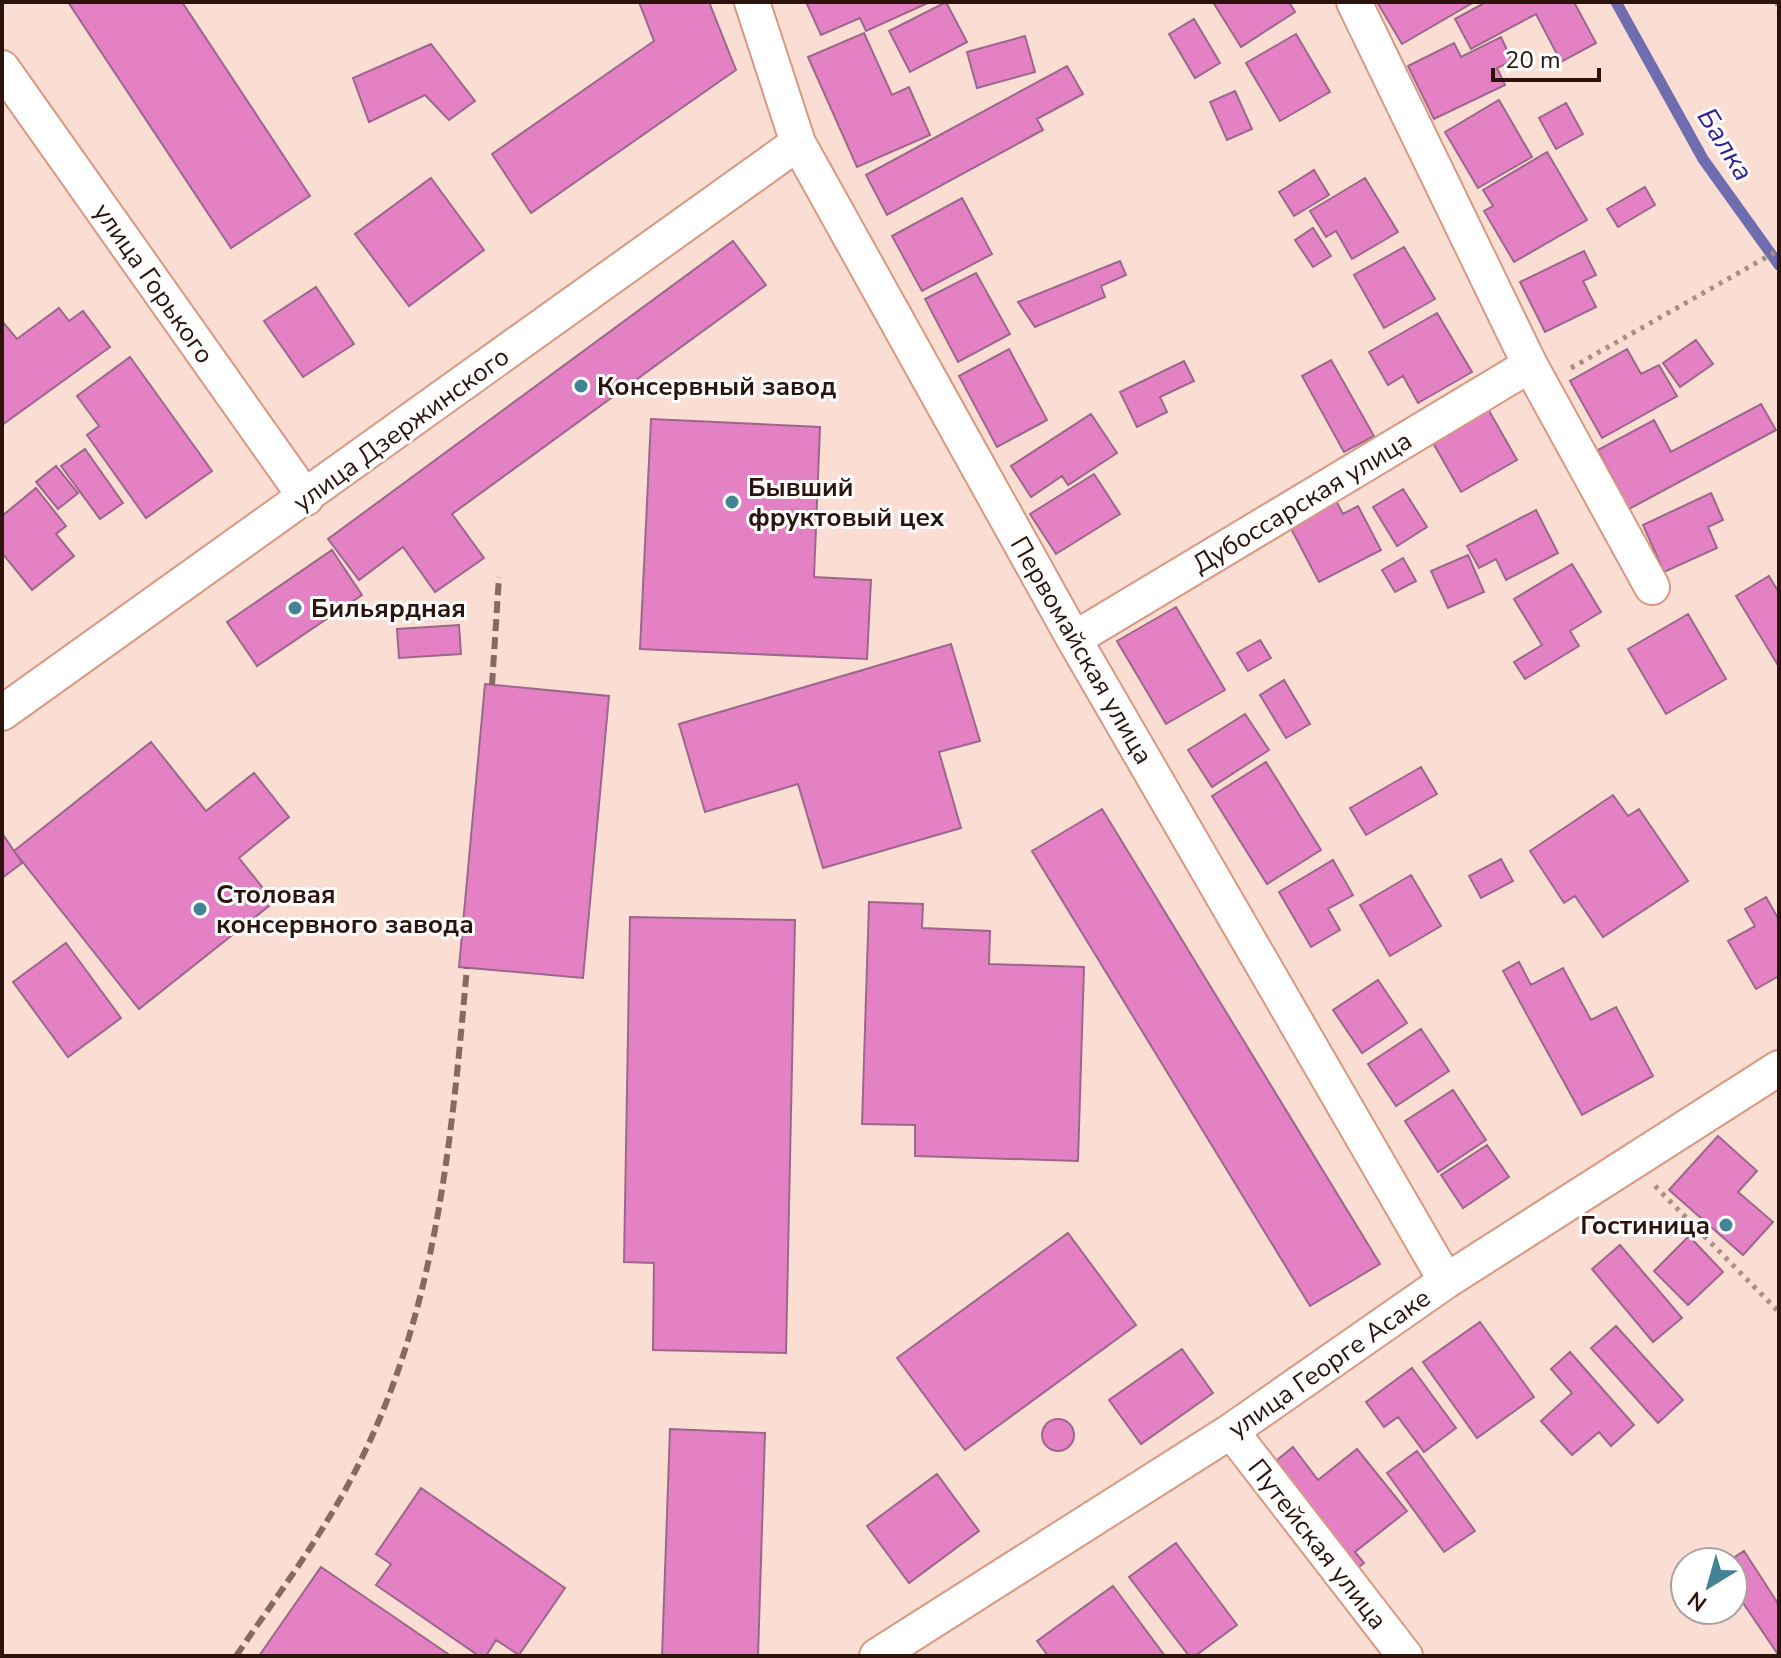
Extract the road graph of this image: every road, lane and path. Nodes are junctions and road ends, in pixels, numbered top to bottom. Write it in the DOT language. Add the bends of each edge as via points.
graph roads {
  1 [pos="752,2"];
  2 [pos="1354,2"];
  3 [pos="1777,2"];
  4 [pos="1779,13"];
  5 [pos="2,68"];
  6 [pos="798,143"];
  7 [pos="1779,250"];
  8 [pos="1536,375"];
  9 [pos="306,498"];
  10 [pos="1652,587"];
  11 [pos="1074,639"];
  12 [pos="2,713"];
  13 [pos="1779,1068"];
  14 [pos="1632,1162"];
  15 [pos="1446,1281"];
  16 [pos="1779,1312"];
  17 [pos="1231,1431"];
  18 [pos="877,1656"];
  19 [pos="1405,1656"];
  1 -- 6 [label="street, Первомайская улица"];
  2 -- 8 [label="street"];
  3 -- 4 [label="path"];
  5 -- 9 [label="street, улица Горького"];
  6 -- 9 [label="street, улица Дзержинского"];
  6 -- 11 [label="street, Первомайская улица"];
  7 -- 8 [label="path"];
  8 -- 10 [label="street"];
  8 -- 11 [label="street, Дубоссарская улица"];
  9 -- 12 [label="street, улица Дзержинского"];
  11 -- 15 [label="street, Первомайская улица"];
  13 -- 14 [label="street, улица Георге Асаке"];
  14 -- 15 [label="street, улица Георге Асаке"];
  14 -- 16 [label="path"];
  15 -- 17 [label="street, улица Георге Асаке"];
  17 -- 18 [label="street, улица Георге Асаке"];
  17 -- 19 [label="street, Путейская улица"];
}
